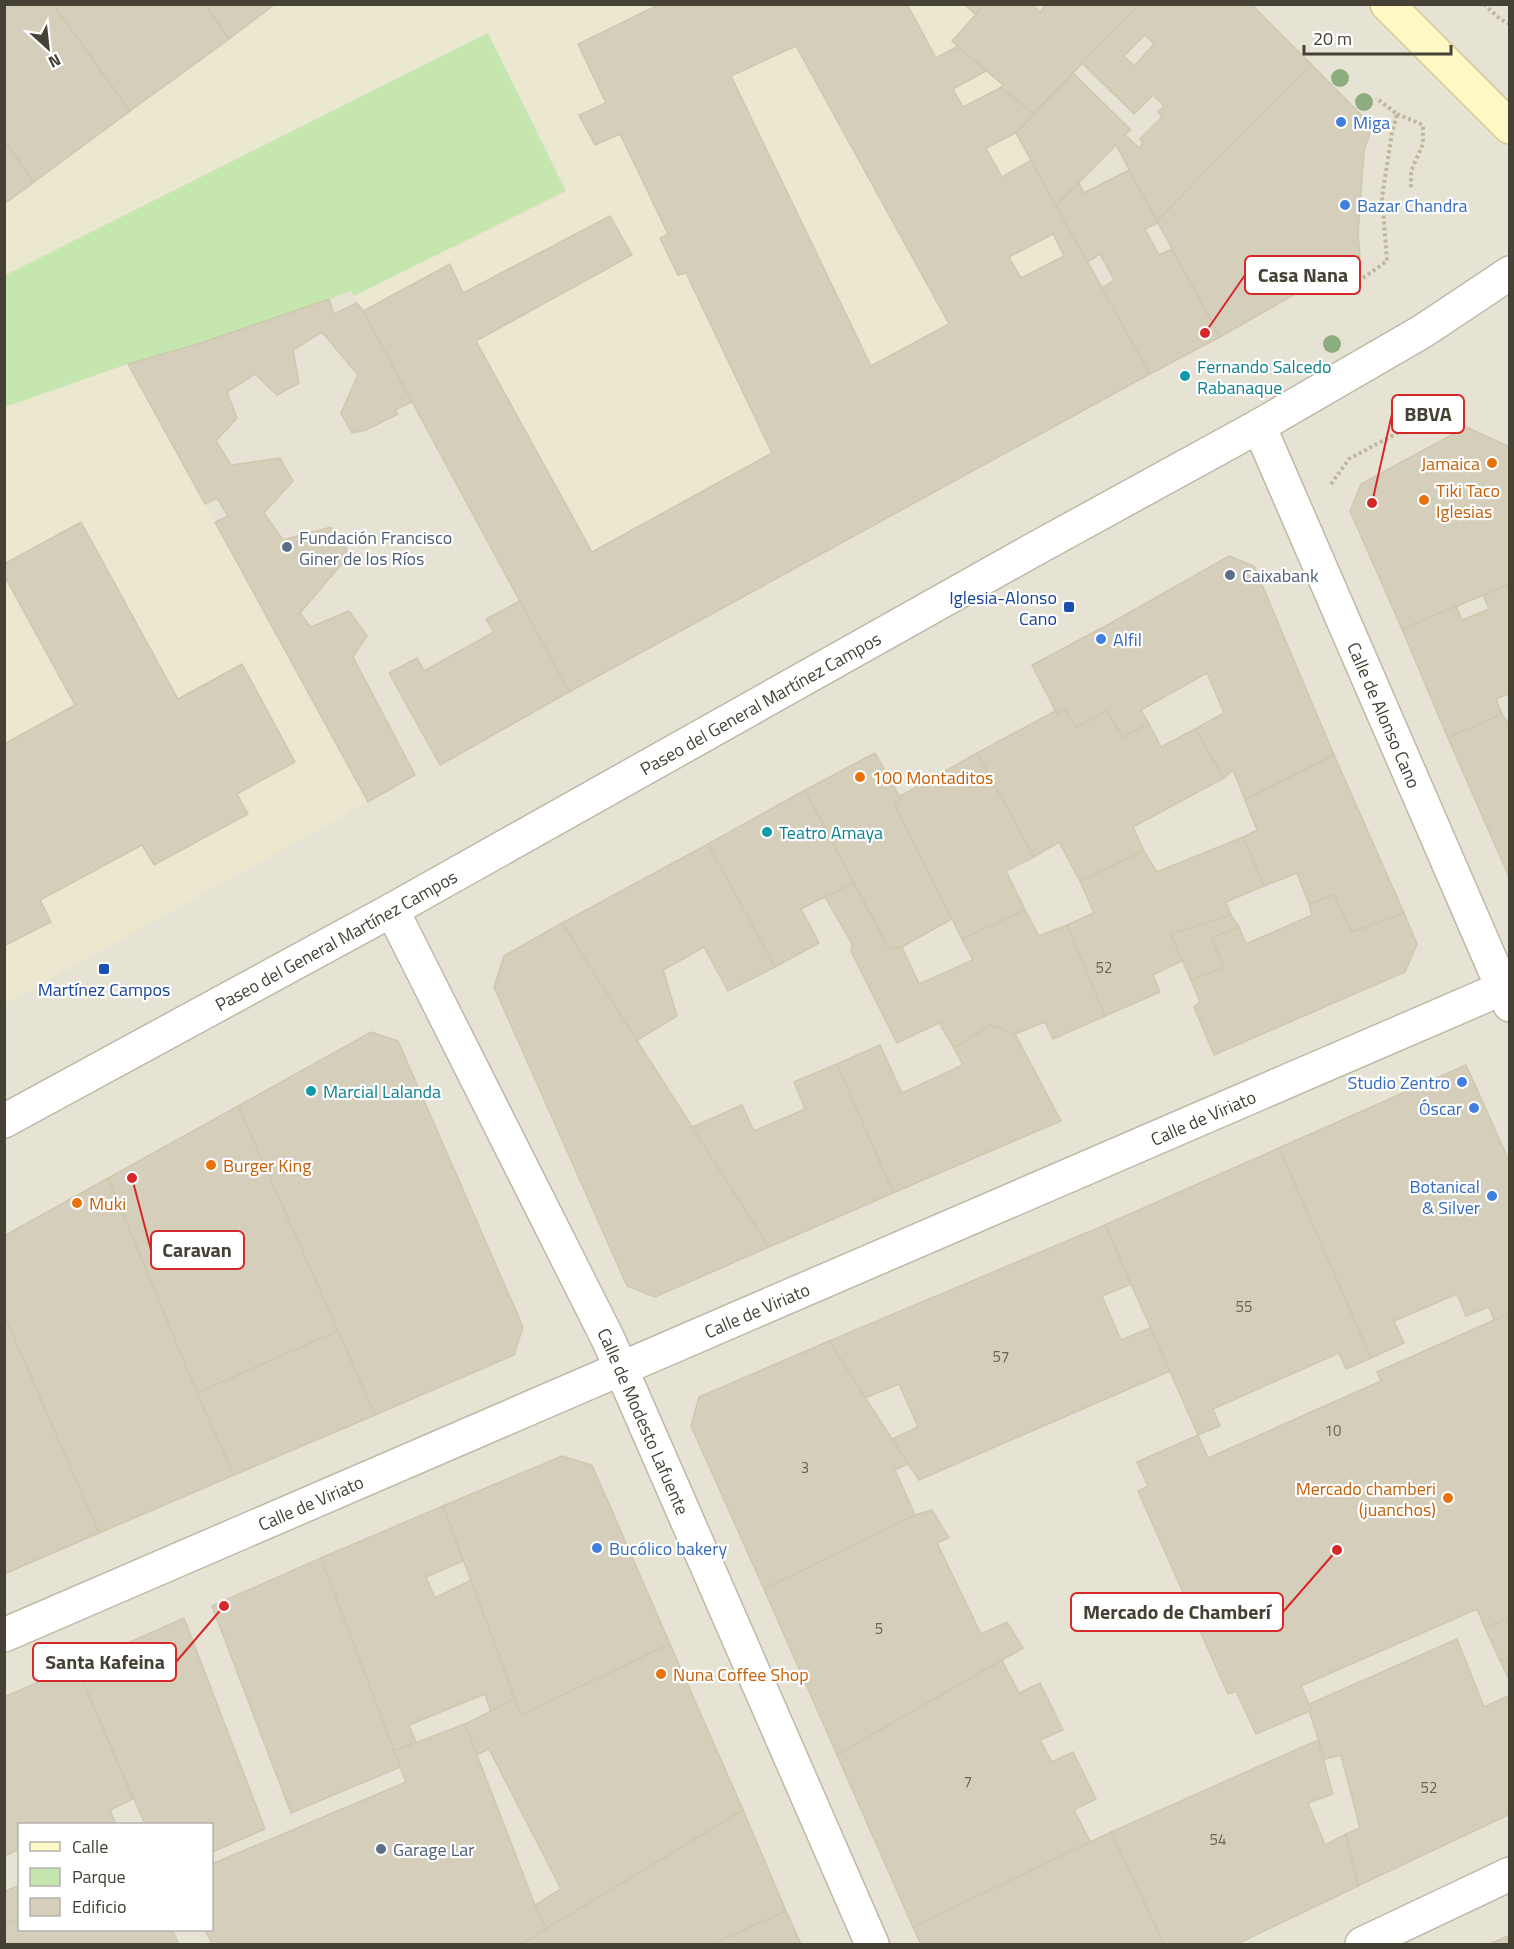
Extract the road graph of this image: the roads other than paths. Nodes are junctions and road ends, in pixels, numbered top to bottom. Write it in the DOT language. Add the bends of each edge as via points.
graph roads {
  1 [pos="1387,4"];
  2 [pos="1509,127"];
  3 [pos="1509,273"];
  4 [pos="1260,426"];
  5 [pos="392,910"];
  6 [pos="1507,993"];
  7 [pos="4,1121"];
  8 [pos="621,1369"];
  9 [pos="4,1635"];
  10 [pos="1509,1874"];
  11 [pos="872,1944"];
  12 [pos="1362,1944"];
  1 -- 2 [label="main road"];
  3 -- 4 [label="street, Paseo del General Martínez Campos" via="1423,331"];
  4 -- 5 [label="street, Paseo del General Martínez Campos"];
  4 -- 6 [label="street, Calle de Alonso Cano"];
  5 -- 7 [label="street, Paseo del General Martínez Campos"];
  5 -- 8 [label="street, Calle de Modesto Lafuente"];
  6 -- 8 [label="street, Calle de Viriato"];
  8 -- 9 [label="street, Calle de Viriato"];
  8 -- 11 [label="street, Calle de Modesto Lafuente"];
  10 -- 12 [label="street"];
}
